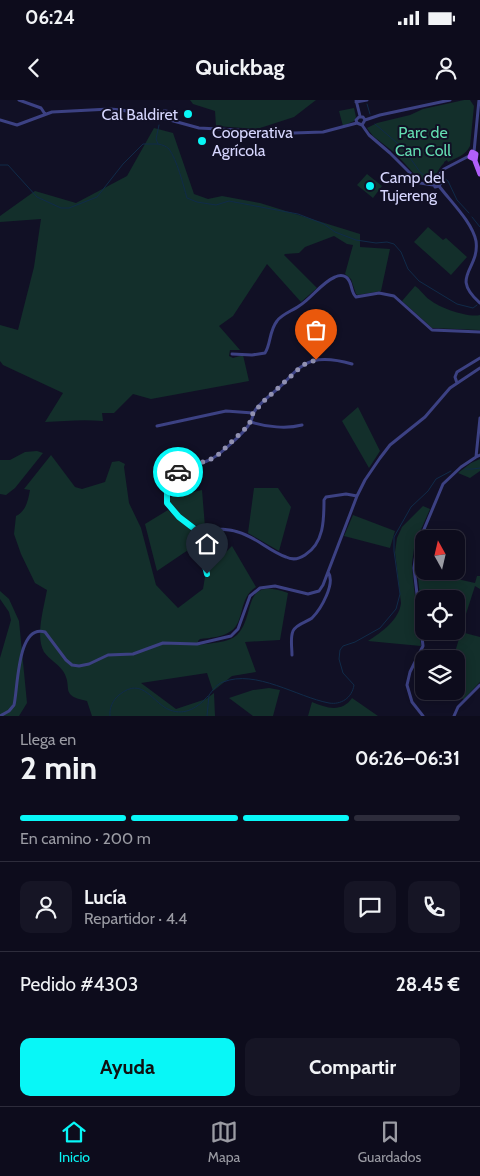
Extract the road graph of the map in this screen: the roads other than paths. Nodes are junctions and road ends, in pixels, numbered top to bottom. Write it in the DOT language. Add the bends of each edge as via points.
graph roads {
  1 [pos="19,100"];
  2 [pos="367,100"];
  3 [pos="450,100"];
  4 [pos="478,100"];
  5 [pos="356,101"];
  6 [pos="45,114"];
  7 [pos="360,116"];
  8 [pos="159,117"];
  9 [pos="0,120"];
  10 [pos="365,120"];
  11 [pos="178,122"];
  12 [pos="357,123"];
  13 [pos="362,125"];
  14 [pos="473,155"];
  15 [pos="480,174"];
  16 [pos="438,180"];
  17 [pos="433,185"];
  18 [pos="439,186"];
  19 [pos="480,303"];
  20 [pos="480,332"];
  21 [pos="232,354"];
  22 [pos="480,358"];
  23 [pos="352,364"];
  24 [pos="480,368"];
  25 [pos="457,382"];
  26 [pos="253,413"];
  27 [pos="480,418"];
  28 [pos="251,422"];
  29 [pos="302,425"];
  30 [pos="157,426"];
  31 [pos="478,456"];
  32 [pos="358,496"];
  33 [pos="196,530"];
  34 [pos="328,571"];
  35 [pos="207,574"];
  36 [pos="292,654"];
  37 [pos="480,685"];
  38 [pos="0,716"];
  39 [pos="423,716"];
  40 [pos="454,716"];
  1 -- 6 [label="street" via="42,108"];
  2 -- 5 [label="street"];
  3 -- 10 [label="street"];
  4 -- 14 [label="street"];
  5 -- 7 [label="street"];
  6 -- 8 [label="street" via="115,109"];
  6 -- 9 [label="street" via="25,124"];
  7 -- 10 [label="street"];
  7 -- 12 [label="street"];
  8 -- 11 [label="street"];
  8 -- 11 [label="street" via="164,111 169,111"];
  10 -- 13 [label="street"];
  11 -- 12 [label="street" via="205,128 293,134 323,132"];
  12 -- 13 [label="street"];
  13 -- 17 [label="street" via="417,180"];
  14 -- 15 [label="main road"];
  14 -- 16 [label="street" via="442,171"];
  16 -- 17 [label="street"];
  16 -- 18 [label="street"];
  17 -- 18 [label="street"];
  18 -- 19 [label="street" via="473,231 477,253 466,286"];
  20 -- 21 [label="street" via="432,330 396,298 379,293 356,297 348,279 338,276 279,318 265,353"];
  22 -- 25 [label="street" via="457,372"];
  23 -- 26 [label="street" via="324,360 305,364"];
  24 -- 25 [label="street"];
  25 -- 32 [label="street" via="425,417 387,448"];
  26 -- 28 [label="street"];
  26 -- 30 [label="street" via="226,411"];
  27 -- 31 [label="street"];
  28 -- 29 [label="street" via="290,427"];
  28 -- 33 [label="street" via="216,456 184,468 167,486 169,507"];
  31 -- 39 [label="street" via="443,484 416,553 415,579 423,646 407,685 412,702"];
  32 -- 33 [label="street" via="326,497 318,541 307,554 296,559 285,557 238,532"];
  32 -- 34 [label="street"];
  33 -- 35 [label="street"];
  34 -- 36 [label="street" via="331,576 327,595 313,617 293,631"];
  34 -- 38 [label="street" via="317,592 304,593 275,586 257,590 250,596 236,633 208,642 162,643 137,653 108,655 89,664 75,666 66,660 45,632 35,632 22,650 14,705"];
  37 -- 40 [label="street" via="458,707"];
}
